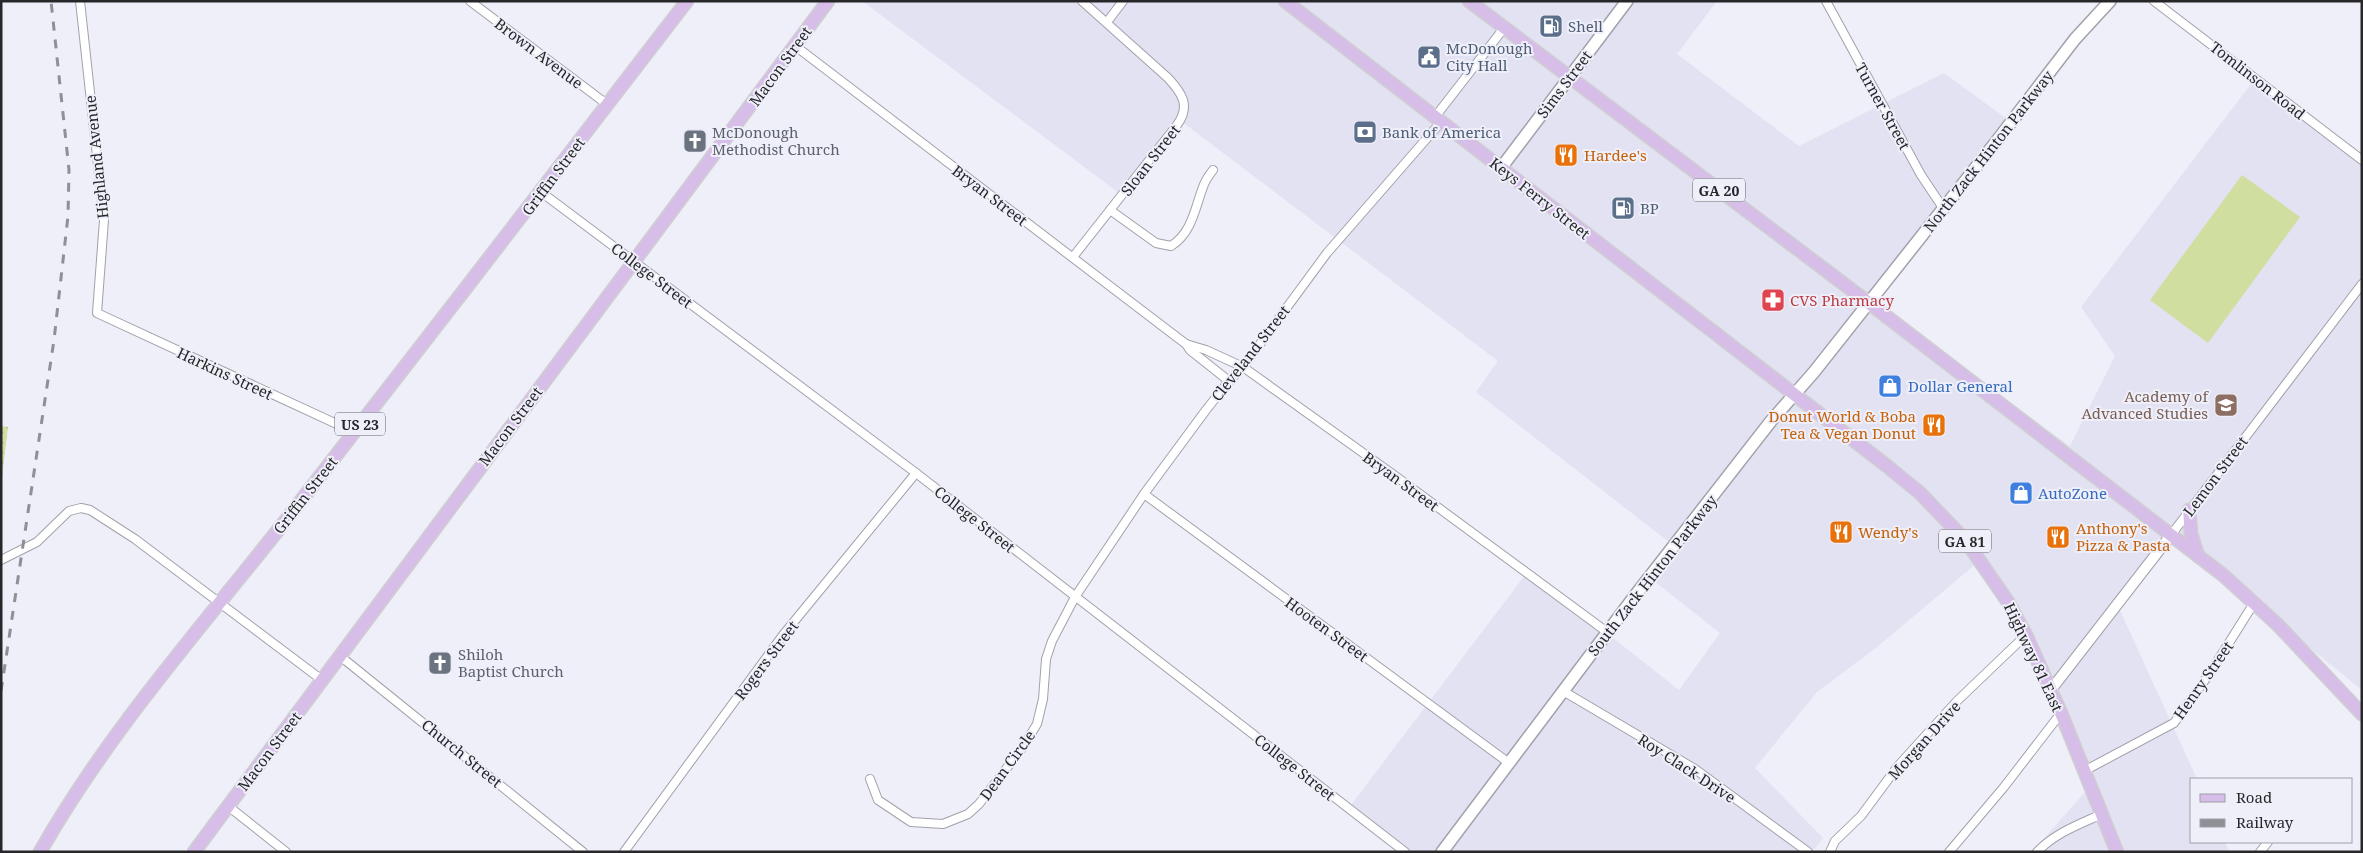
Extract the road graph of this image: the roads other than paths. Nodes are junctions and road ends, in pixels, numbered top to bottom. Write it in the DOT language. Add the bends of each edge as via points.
graph roads {
  1 [pos="80,1"];
  2 [pos="470,1"];
  3 [pos="687,1"];
  4 [pos="828,1"];
  5 [pos="1082,1"];
  6 [pos="1123,1"];
  7 [pos="1285,1"];
  8 [pos="1469,1"];
  9 [pos="1627,1"];
  10 [pos="1826,1"];
  11 [pos="2110,1"];
  12 [pos="2154,1"];
  13 [pos="1107,22"];
  14 [pos="1504,28"];
  15 [pos="794,45"];
  16 [pos="1569,78"];
  17 [pos="608,105"];
  18 [pos="1438,120"];
  19 [pos="2362,160"];
  20 [pos="1501,168"];
  21 [pos="1213,170"];
  22 [pos="541,192"];
  23 [pos="1943,208"];
  24 [pos="1110,210"];
  25 [pos="1073,257"];
  26 [pos="633,262"];
  27 [pos="2362,284"];
  28 [pos="1869,303"];
  29 [pos="97,313"];
  30 [pos="1186,344"];
  31 [pos="1243,367"];
  32 [pos="1229,380"];
  33 [pos="1794,394"];
  34 [pos="354,432"];
  35 [pos="916,473"];
  36 [pos="1144,494"];
  37 [pos="2189,510"];
  38 [pos="2171,535"];
  39 [pos="2198,556"];
  40 [pos="1,560"];
  41 [pos="1075,597"];
  42 [pos="221,603"];
  43 [pos="2254,603"];
  44 [pos="1608,632"];
  45 [pos="2026,635"];
  46 [pos="340,656"];
  47 [pos="322,680"];
  48 [pos="1563,691"];
  49 [pos="2050,691"];
  50 [pos="2061,712"];
  51 [pos="2362,714"];
  52 [pos="1509,763"];
  53 [pos="2084,771"];
  54 [pos="870,779"];
  55 [pos="228,806"];
  56 [pos="2102,814"];
  57 [pos="40,852"];
  58 [pos="194,852"];
  59 [pos="286,852"];
  60 [pos="584,852"];
  61 [pos="624,852"];
  62 [pos="1405,852"];
  63 [pos="1442,852"];
  64 [pos="1808,852"];
  65 [pos="1830,852"];
  66 [pos="1949,852"];
  67 [pos="2037,852"];
  68 [pos="2118,852"];
  1 -- 29 [label="street, Highland Avenue" via="104,220"];
  2 -- 17 [label="street, Brown Avenue"];
  3 -- 17 [label="main road, Griffin Street / US 23"];
  4 -- 15 [label="main road, Macon Street"];
  5 -- 13 [label="street, Sloan Street"];
  6 -- 13 [label="street"];
  7 -- 18 [label="main road, Keys Ferry Street"];
  8 -- 14 [label="main road, GA 20"];
  9 -- 16 [label="main road, Sims Street"];
  10 -- 23 [label="street, Turner Street" via="1917,168"];
  11 -- 23 [label="main road, North Zack Hinton Parkway" via="2075,39"];
  12 -- 19 [label="street, Tomlinson Road"];
  13 -- 24 [label="street, Sloan Street" via="1168,78 1179,90 1185,106 1177,125"];
  14 -- 16 [label="main road, GA 20"];
  14 -- 18 [label="street, Cleveland Street"];
  15 -- 25 [label="street, Bryan Street"];
  15 -- 26 [label="main road, Macon Street"];
  16 -- 20 [label="main road, Sims Street"];
  16 -- 28 [label="main road, GA 20"];
  17 -- 22 [label="main road, Griffin Street / US 23"];
  18 -- 20 [label="main road, Keys Ferry Street"];
  18 -- 31 [label="street, Cleveland Street" via="1327,253"];
  20 -- 33 [label="main road, Keys Ferry Street"];
  21 -- 24 [label="street" via="1203,185 1185,232 1171,246 1156,243"];
  22 -- 26 [label="street, College Street"];
  22 -- 34 [label="main road, Griffin Street / US 23"];
  23 -- 28 [label="main road, North Zack Hinton Parkway"];
  24 -- 25 [label="street, Sloan Street"];
  25 -- 30 [label="street, Bryan Street"];
  26 -- 35 [label="street, College Street"];
  26 -- 46 [label="main road, Macon Street"];
  27 -- 37 [label="street, Lemon Street"];
  28 -- 33 [label="main road, South Zack Hinton Parkway"];
  28 -- 38 [label="main road"];
  29 -- 34 [label="street, Harkins Street"];
  30 -- 31 [label="street, Bryan Street"];
  30 -- 32 [label="street, Bryan Street"];
  31 -- 32 [label="street, Cleveland Street"];
  31 -- 44 [label="street, Bryan Street"];
  32 -- 36 [label="street, Cleveland Street"];
  33 -- 44 [label="main road, South Zack Hinton Parkway"];
  33 -- 45 [label="main road, Highway 81 East / GA 81" via="1934,507 1981,561"];
  34 -- 42 [label="main road, Griffin Street / US 23"];
  35 -- 41 [label="street, College Street"];
  35 -- 61 [label="street, Rogers Street" via="783,635"];
  36 -- 41 [label="street, Cleveland Street"];
  36 -- 52 [label="street, Hooten Street"];
  37 -- 38 [label="street, Lemon Street"];
  37 -- 39 [label="main road" via="2191,534"];
  38 -- 39 [label="main road"];
  38 -- 49 [label="street, Lemon Street"];
  39 -- 43 [label="main road"];
  40 -- 42 [label="street" via="37,542 69,511 86,509 106,518"];
  41 -- 54 [label="street, Dean Circle" via="1046,658 1043,699 1037,724 1024,747 968,814 943,824 911,822 878,800"];
  41 -- 62 [label="street, College Street"];
  42 -- 47 [label="street"];
  42 -- 57 [label="main road, Griffin Street / US 23" via="123,724"];
  43 -- 51 [label="main road"];
  43 -- 53 [label="street, Henry Street" via="2174,723"];
  44 -- 48 [label="main road, South Zack Hinton Parkway"];
  45 -- 49 [label="main road, Highway 81 East / GA 81"];
  45 -- 65 [label="street, Morgan Drive" via="1957,701 1898,766"];
  46 -- 47 [label="main road, Macon Street"];
  46 -- 60 [label="street, Church Street"];
  47 -- 55 [label="main road, Macon Street"];
  48 -- 52 [label="main road, South Zack Hinton Parkway"];
  48 -- 64 [label="street, Roy Clack Drive" via="1695,770"];
  49 -- 50 [label="main road, Highway 81 East / GA 81"];
  50 -- 53 [label="main road, Highway 81 East / GA 81"];
  50 -- 66 [label="street"];
  52 -- 63 [label="main road, South Zack Hinton Parkway"];
  53 -- 56 [label="main road, Highway 81 East / GA 81"];
  55 -- 58 [label="main road, Macon Street"];
  55 -- 59 [label="street"];
  56 -- 67 [label="street" via="2048,840"];
  56 -- 68 [label="main road, Highway 81 East / GA 81"];
}
